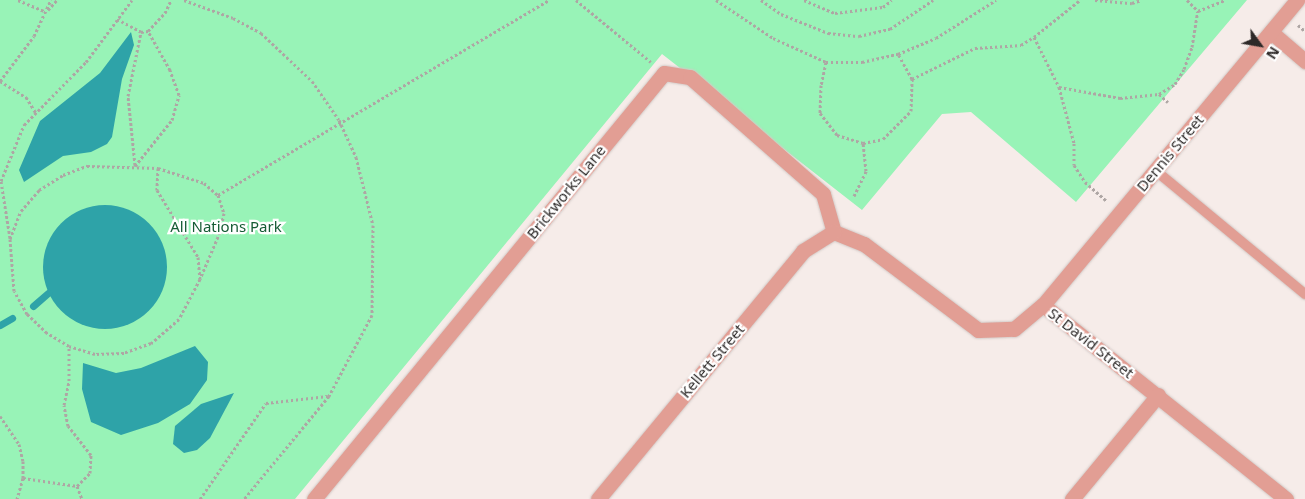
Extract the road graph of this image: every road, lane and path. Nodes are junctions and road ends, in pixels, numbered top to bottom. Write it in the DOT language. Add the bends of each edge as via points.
graph roads {
  1 [pos="18,0"];
  2 [pos="51,0"];
  3 [pos="57,0"];
  4 [pos="132,0"];
  5 [pos="170,0"];
  6 [pos="184,0"];
  7 [pos="549,0"];
  8 [pos="576,0"];
  9 [pos="716,0"];
  10 [pos="761,0"];
  11 [pos="804,0"];
  12 [pos="892,0"];
  13 [pos="933,0"];
  14 [pos="996,0"];
  15 [pos="1080,0"];
  16 [pos="1095,0"];
  17 [pos="1141,0"];
  18 [pos="1187,0"];
  19 [pos="1225,0"];
  20 [pos="1297,0"];
  21 [pos="1198,11"];
  22 [pos="46,12"];
  23 [pos="117,19"];
  24 [pos="148,31"];
  25 [pos="141,32"];
  26 [pos="1271,32"];
  27 [pos="1034,37"];
  28 [pos="898,54"];
  29 [pos="1305,61"];
  30 [pos="826,62"];
  31 [pos="664,73"];
  32 [pos="912,79"];
  33 [pos="0,80"];
  34 [pos="1059,87"];
  35 [pos="1159,94"];
  36 [pos="1168,102"];
  37 [pos="36,113"];
  38 [pos="340,120"];
  39 [pos="863,144"];
  40 [pos="135,166"];
  41 [pos="158,168"];
  42 [pos="1155,170"];
  43 [pos="1094,190"];
  44 [pos="218,195"];
  45 [pos="854,196"];
  46 [pos="834,232"];
  47 [pos="10,239"];
  48 [pos="200,279"];
  49 [pos="1305,294"];
  50 [pos="1043,305"];
  51 [pos="70,346"];
  52 [pos="1158,395"];
  53 [pos="329,396"];
  54 [pos="0,416"];
  55 [pos="23,478"];
  56 [pos="78,486"];
  57 [pos="17,499"];
  58 [pos="82,499"];
  59 [pos="200,499"];
  60 [pos="244,499"];
  61 [pos="314,499"];
  62 [pos="598,499"];
  63 [pos="1072,499"];
  64 [pos="1286,499"];
  1 -- 22 [label="path"];
  2 -- 22 [label="path"];
  3 -- 22 [label="path"];
  4 -- 23 [label="path"];
  5 -- 24 [label="path" via="165,13"];
  6 -- 38 [label="path" via="233,18 261,33 312,81"];
  7 -- 38 [label="path"];
  8 -- 31 [label="path"];
  9 -- 30 [label="path" via="774,38"];
  10 -- 13 [label="path" via="781,14 828,34 859,36 890,29"];
  11 -- 12 [label="path" via="835,13 883,7"];
  14 -- 28 [label="path" via="936,38"];
  15 -- 27 [label="path"];
  16 -- 17 [label="path" via="1132,4"];
  18 -- 21 [label="path"];
  19 -- 21 [label="path"];
  20 -- 26 [label="street, Dennis Street"];
  21 -- 35 [label="path" via="1192,47 1184,69 1174,84"];
  22 -- 33 [label="path" via="34,36"];
  23 -- 25 [label="path"];
  23 -- 37 [label="path" via="86,62"];
  24 -- 25 [label="path"];
  24 -- 40 [label="path" via="170,70 179,95 172,120"];
  25 -- 40 [label="path" via="128,96"];
  26 -- 29 [label="street"];
  26 -- 42 [label="street, Dennis Street"];
  27 -- 32 [label="path" via="1021,45 975,48"];
  27 -- 34 [label="path"];
  28 -- 30 [label="path" via="862,62"];
  28 -- 32 [label="path"];
  30 -- 39 [label="path" via="820,113 837,135"];
  31 -- 46 [label="street" via="690,77 823,194"];
  31 -- 61 [label="street, Brickworks Lane"];
  32 -- 39 [label="path" via="910,111 883,139"];
  33 -- 37 [label="path" via="26,97"];
  34 -- 35 [label="path" via="1120,98"];
  34 -- 43 [label="path" via="1074,143 1074,165"];
  35 -- 36 [label="path"];
  37 -- 47 [label="path" via="24,125 0,181"];
  38 -- 44 [label="path"];
  38 -- 53 [label="path" via="367,192 373,225 375,293 372,315"];
  39 -- 45 [label="path" via="866,171"];
  40 -- 41 [label="path"];
  40 -- 47 [label="path" via="87,166 63,175 39,190 21,211"];
  41 -- 44 [label="path" via="190,176"];
  41 -- 48 [label="path" via="157,190 198,257"];
  42 -- 49 [label="lane"];
  42 -- 50 [label="street, Dennis Street"];
  44 -- 48 [label="path" via="224,213 220,232"];
  46 -- 50 [label="street, St David Street" via="864,244 978,330 1014,329"];
  46 -- 62 [label="street, Kellett Street" via="804,251"];
  47 -- 51 [label="path" via="14,291 26,314 47,333"];
  48 -- 51 [label="path" via="179,319 151,343 124,353 94,354"];
  50 -- 52 [label="street, St David Street"];
  51 -- 56 [label="path" via="69,381 64,404 68,426 91,455 90,473"];
  52 -- 63 [label="street"];
  52 -- 64 [label="street, St David Street"];
  53 -- 59 [label="path" via="266,403"];
  53 -- 60 [label="path"];
  54 -- 55 [label="path" via="19,444"];
  55 -- 56 [label="path"];
  55 -- 57 [label="path"];
  56 -- 58 [label="path"];
}
